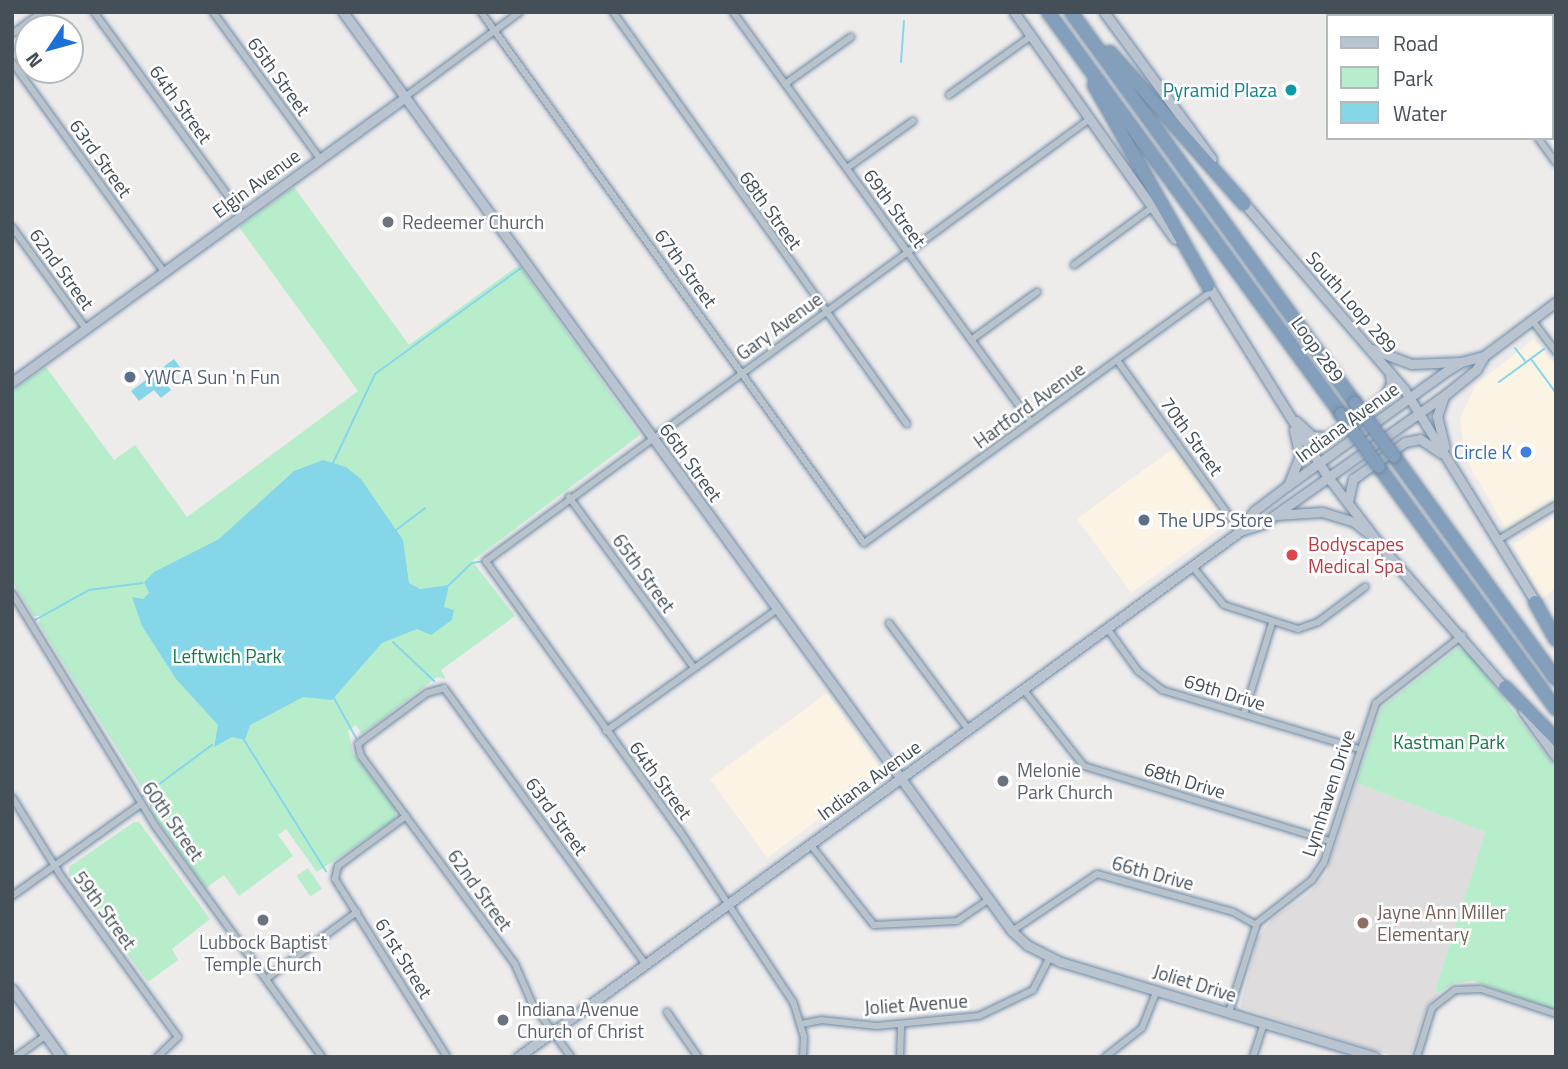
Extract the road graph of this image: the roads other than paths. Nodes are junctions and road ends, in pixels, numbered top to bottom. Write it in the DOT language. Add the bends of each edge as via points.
graph roads {
  1 [pos="42,12"];
  2 [pos="94,12"];
  3 [pos="213,12"];
  4 [pos="343,12"];
  5 [pos="481,12"];
  6 [pos="520,12"];
  7 [pos="612,12"];
  8 [pos="733,12"];
  9 [pos="1014,12"];
  10 [pos="1048,12"];
  11 [pos="1070,12"];
  12 [pos="1077,12"];
  13 [pos="1104,12"];
  14 [pos="495,31"];
  15 [pos="12,34"];
  16 [pos="1031,36"];
  17 [pos="851,37"];
  18 [pos="1070,42"];
  19 [pos="12,62"];
  20 [pos="785,84"];
  21 [pos="949,95"];
  22 [pos="405,97"];
  23 [pos="1091,118"];
  24 [pos="913,121"];
  25 [pos="1539,140"];
  26 [pos="320,159"];
  27 [pos="1556,163"];
  28 [pos="847,168"];
  29 [pos="1244,204"];
  30 [pos="1153,207"];
  31 [pos="242,215"];
  32 [pos="12,227"];
  33 [pos="907,252"];
  34 [pos="1074,265"];
  35 [pos="164,272"];
  36 [pos="1210,288"];
  37 [pos="1037,292"];
  38 [pos="1556,302"];
  39 [pos="826,311"];
  40 [pos="1532,320"];
  41 [pos="86,329"];
  42 [pos="971,340"];
  43 [pos="1372,349"];
  44 [pos="1556,352"];
  45 [pos="1484,356"];
  46 [pos="1117,360"];
  47 [pos="1461,362"];
  48 [pos="1389,370"];
  49 [pos="742,372"];
  50 [pos="12,382"];
  51 [pos="1445,395"];
  52 [pos="1410,398"];
  53 [pos="1287,412"];
  54 [pos="1420,412"];
  55 [pos="1031,422"];
  56 [pos="907,424"];
  57 [pos="652,437"];
  58 [pos="1448,458"];
  59 [pos="1318,464"];
  60 [pos="1328,477"];
  61 [pos="1287,486"];
  62 [pos="569,497"];
  63 [pos="1348,504"];
  64 [pos="1556,505"];
  65 [pos="1274,516"];
  66 [pos="1241,531"];
  67 [pos="1498,540"];
  68 [pos="864,543"];
  69 [pos="1383,549"];
  70 [pos="486,561"];
  71 [pos="1192,566"];
  72 [pos="1365,587"];
  73 [pos="12,593"];
  74 [pos="1535,602"];
  75 [pos="776,610"];
  76 [pos="889,623"];
  77 [pos="1272,623"];
  78 [pos="1556,627"];
  79 [pos="1107,628"];
  80 [pos="1463,635"];
  81 [pos="1556,640"];
  82 [pos="694,668"];
  83 [pos="1556,679"];
  84 [pos="1505,687"];
  85 [pos="441,688"];
  86 [pos="1023,689"];
  87 [pos="1556,709"];
  88 [pos="1244,714"];
  89 [pos="968,729"];
  90 [pos="606,731"];
  91 [pos="1556,739"];
  92 [pos="1359,749"];
  93 [pos="1556,757"];
  94 [pos="900,779"];
  95 [pos="12,797"];
  96 [pos="141,804"];
  97 [pos="406,816"];
  98 [pos="1330,841"];
  99 [pos="810,844"];
  100 [pos="54,866"];
  101 [pos="12,896"];
  102 [pos="988,900"];
  103 [pos="726,905"];
  104 [pos="357,912"];
  105 [pos="1256,925"];
  106 [pos="874,926"];
  107 [pos="1012,931"];
  108 [pos="870,933"];
  109 [pos="1050,957"];
  110 [pos="645,964"];
  111 [pos="266,979"];
  112 [pos="12,989"];
  113 [pos="1157,990"];
  114 [pos="1229,1012"];
  115 [pos="667,1013"];
  116 [pos="1556,1014"];
  117 [pos="1264,1023"];
  118 [pos="801,1024"];
  119 [pos="901,1024"];
  120 [pos="552,1032"];
  121 [pos="46,1035"];
  122 [pos="1357,1054"];
  123 [pos="16,1057"];
  124 [pos="61,1057"];
  125 [pos="157,1057"];
  126 [pos="322,1057"];
  127 [pos="447,1057"];
  128 [pos="518,1057"];
  129 [pos="571,1057"];
  130 [pos="698,1057"];
  131 [pos="803,1057"];
  132 [pos="900,1057"];
  133 [pos="1105,1057"];
  134 [pos="1253,1057"];
  135 [pos="1375,1057"];
  136 [pos="1417,1057"];
  1 -- 15 [label="street"];
  2 -- 31 [label="street, 64th Street"];
  3 -- 26 [label="street, 65th Street"];
  4 -- 22 [label="main road, 66th Street"];
  5 -- 14 [label="street, 67th Street"];
  6 -- 14 [label="street, Elgin Avenue"];
  7 -- 39 [label="street, 68th Street"];
  8 -- 20 [label="street, 69th Street"];
  9 -- 16 [label="main road"];
  10 -- 18 [label="highway, Loop 289"];
  11 -- 83 [label="highway, Loop 289, bridge"];
  12 -- 29 [label="highway"];
  13 -- 29 [label="main road, South Loop 289"];
  14 -- 22 [label="street, Elgin Avenue"];
  14 -- 49 [label="street, 67th Street"];
  16 -- 21 [label="street"];
  16 -- 23 [label="main road"];
  17 -- 20 [label="street"];
  18 -- 36 [label="highway"];
  18 -- 87 [label="highway, Loop 289, bridge"];
  19 -- 35 [label="street, 63rd Street"];
  20 -- 28 [label="street, 69th Street"];
  22 -- 26 [label="main road, Elgin Avenue"];
  22 -- 57 [label="main road, 66th Street"];
  23 -- 30 [label="main road"];
  23 -- 33 [label="street, Gary Avenue"];
  24 -- 28 [label="street"];
  25 -- 27 [label="street"];
  26 -- 31 [label="main road, Elgin Avenue"];
  28 -- 33 [label="street, 69th Street"];
  29 -- 43 [label="main road, South Loop 289"];
  30 -- 34 [label="street"];
  30 -- 36 [label="main road"];
  31 -- 35 [label="main road, Elgin Avenue"];
  32 -- 41 [label="street, 62nd Street"];
  33 -- 39 [label="street, Gary Avenue"];
  33 -- 42 [label="street, 69th Street"];
  35 -- 41 [label="main road, Elgin Avenue"];
  36 -- 46 [label="street, Hartford Avenue"];
  36 -- 53 [label="main road"];
  37 -- 42 [label="street"];
  38 -- 40 [label="main road, Indiana Avenue"];
  39 -- 49 [label="street, Gary Avenue"];
  39 -- 56 [label="street, 68th Street"];
  40 -- 44 [label="street"];
  40 -- 45 [label="main road, Indiana Avenue"];
  41 -- 50 [label="main road, Elgin Avenue"];
  42 -- 55 [label="street, 69th Street"];
  43 -- 47 [label="main road" via="1411,363"];
  43 -- 48 [label="main road, South Loop 289"];
  45 -- 47 [label="main road, Indiana Avenue"];
  45 -- 51 [label="main road, Indiana Avenue" via="1476,370"];
  46 -- 55 [label="street, Hartford Avenue"];
  46 -- 66 [label="street, 70th Street"];
  47 -- 52 [label="main road, Indiana Avenue"];
  48 -- 52 [label="main road, South Loop 289"];
  48 -- 53 [label="main road" via="1391,384 1383,398 1328,437 1312,436"];
  49 -- 57 [label="street, Gary Avenue"];
  49 -- 68 [label="street, 67th Street"];
  51 -- 54 [label="main road, Indiana Avenue"];
  51 -- 58 [label="main road" via="1437,416"];
  52 -- 54 [label="main road, South Loop 289"];
  52 -- 59 [label="main road, Indiana Avenue"];
  53 -- 59 [label="main road"];
  53 -- 61 [label="main road" via="1300,456"];
  54 -- 58 [label="main road, South Loop 289"];
  54 -- 60 [label="main road, Indiana Avenue"];
  55 -- 68 [label="street, Hartford Avenue"];
  57 -- 62 [label="street, Gary Avenue"];
  57 -- 75 [label="main road, 66th Street"];
  58 -- 63 [label="main road" via="1420,439 1405,442 1353,479"];
  58 -- 67 [label="main road, South Loop 289"];
  59 -- 60 [label="main road"];
  59 -- 61 [label="main road, Indiana Avenue"];
  60 -- 63 [label="main road"];
  60 -- 65 [label="main road, Indiana Avenue"];
  61 -- 66 [label="main road, Indiana Avenue" via="1254,511"];
  62 -- 70 [label="street, Gary Avenue"];
  62 -- 82 [label="street, 65th Street"];
  63 -- 69 [label="main road"];
  64 -- 67 [label="street"];
  65 -- 66 [label="main road, Indiana Avenue"];
  65 -- 69 [label="main road" via="1308,510 1338,515 1354,522"];
  66 -- 71 [label="main road, Indiana Avenue"];
  67 -- 74 [label="main road, South Loop 289"];
  69 -- 80 [label="main road"];
  70 -- 90 [label="street, 64th Street"];
  71 -- 77 [label="street" via="1224,605"];
  71 -- 79 [label="main road, Indiana Avenue"];
  72 -- 77 [label="street" via="1310,626 1298,629"];
  73 -- 96 [label="street, 60th Street"];
  74 -- 78 [label="main road, South Loop 289"];
  74 -- 81 [label="highway"];
  75 -- 82 [label="street"];
  75 -- 94 [label="main road, 66th Street"];
  76 -- 89 [label="street"];
  77 -- 88 [label="street"];
  79 -- 86 [label="main road, Indiana Avenue"];
  79 -- 88 [label="street, 69th Drive" via="1153,685"];
  80 -- 84 [label="main road"];
  80 -- 92 [label="street, Lynnhaven Drive" via="1380,698"];
  82 -- 90 [label="street"];
  84 -- 91 [label="highway"];
  84 -- 93 [label="main road"];
  85 -- 97 [label="street, 62nd Street" via="427,693 358,747"];
  85 -- 110 [label="street, 63rd Street"];
  86 -- 89 [label="main road, Indiana Avenue"];
  86 -- 98 [label="street, 68th Drive" via="1084,766"];
  88 -- 92 [label="street, 69th Drive"];
  89 -- 94 [label="main road, Indiana Avenue"];
  90 -- 103 [label="street, 64th Street"];
  92 -- 98 [label="street, Lynnhaven Drive"];
  94 -- 99 [label="main road, Indiana Avenue"];
  94 -- 102 [label="main road, 66th Street"];
  95 -- 100 [label="street, 59th Street"];
  96 -- 100 [label="street"];
  96 -- 111 [label="street, 60th Street"];
  97 -- 104 [label="street, 61st Street" via="338,866 334,876"];
  97 -- 120 [label="street, 62nd Street" via="514,964 531,1003"];
  98 -- 105 [label="street, Lynnhaven Drive" via="1319,873"];
  99 -- 103 [label="main road, Indiana Avenue"];
  99 -- 106 [label="street"];
  100 -- 101 [label="street"];
  100 -- 125 [label="street, 59th Street" via="178,1037"];
  102 -- 106 [label="street" via="957,921"];
  102 -- 107 [label="main road, 66th Street"];
  103 -- 110 [label="main road, Indiana Avenue"];
  103 -- 118 [label="street, 64th Street" via="793,1002"];
  104 -- 111 [label="street"];
  104 -- 127 [label="street, 61st Street"];
  105 -- 107 [label="street, 66th Drive" via="1233,912 1097,874"];
  105 -- 114 [label="street"];
  106 -- 108 [label="street"];
  107 -- 109 [label="main road, Joliet Drive"];
  109 -- 113 [label="main road, Joliet Drive"];
  109 -- 119 [label="street, Joliet Avenue" via="1038,985 1006,1006 963,1019"];
  110 -- 120 [label="main road, Indiana Avenue"];
  111 -- 126 [label="street, 60th Street"];
  112 -- 121 [label="main road"];
  113 -- 114 [label="main road, Joliet Drive"];
  113 -- 133 [label="street" via="1142,1028"];
  114 -- 117 [label="main road, Joliet Drive"];
  115 -- 130 [label="street"];
  116 -- 136 [label="street" via="1481,989 1455,990 1432,1008"];
  117 -- 122 [label="main road, Joliet Drive"];
  117 -- 134 [label="street"];
  118 -- 119 [label="street, Joliet Avenue" via="821,1020"];
  118 -- 131 [label="street"];
  119 -- 132 [label="street"];
  120 -- 128 [label="main road, Indiana Avenue"];
  120 -- 129 [label="street, 62nd Street"];
  121 -- 123 [label="street"];
  121 -- 124 [label="main road"];
  122 -- 135 [label="main road, Joliet Drive"];
}
